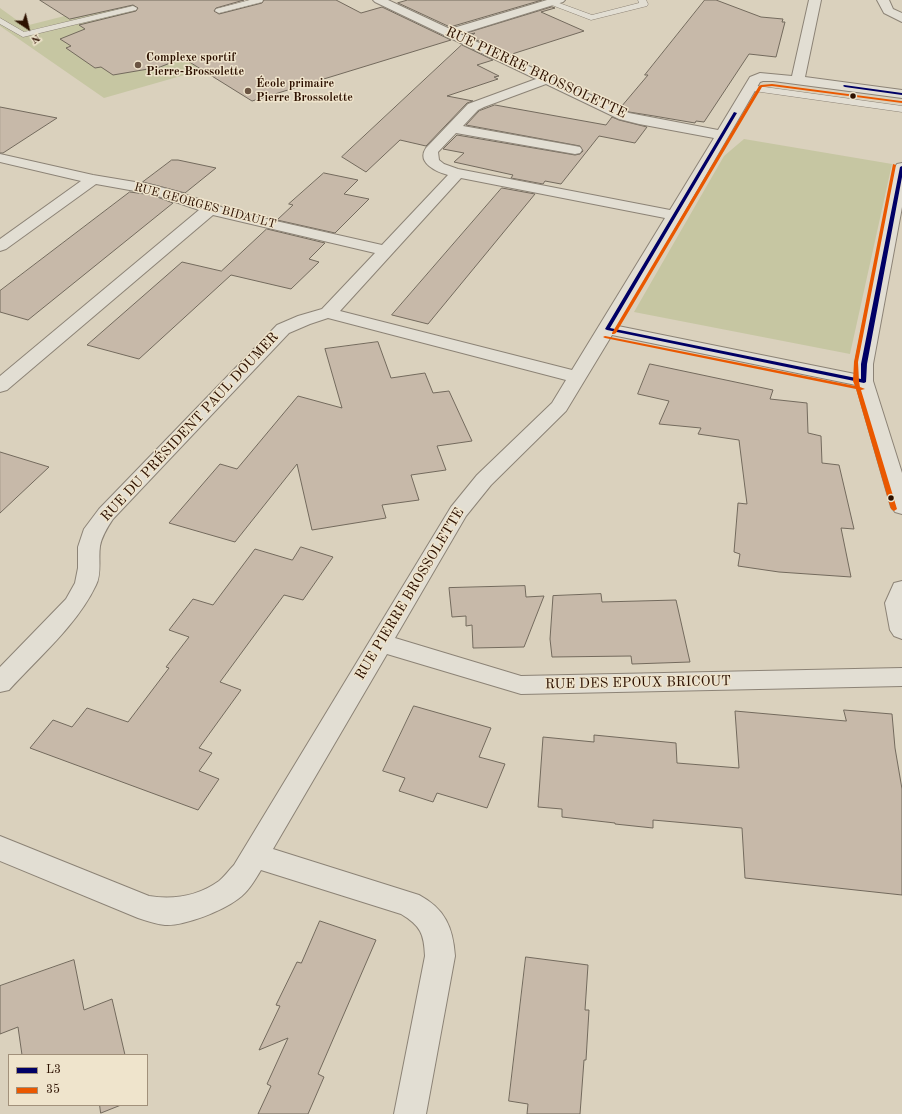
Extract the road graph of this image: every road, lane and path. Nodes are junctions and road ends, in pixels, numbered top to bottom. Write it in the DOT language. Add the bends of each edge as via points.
graph roads {
  1 [pos="259,0"];
  2 [pos="379,0"];
  3 [pos="642,0"];
  4 [pos="815,0"];
  5 [pos="883,0"];
  6 [pos="555,1"];
  7 [pos="133,8"];
  8 [pos="219,11"];
  9 [pos="902,18"];
  10 [pos="0,20"];
  11 [pos="450,33"];
  12 [pos="548,79"];
  13 [pos="798,80"];
  14 [pos="750,88"];
  15 [pos="902,94"];
  16 [pos="902,109"];
  17 [pos="453,128"];
  18 [pos="723,135"];
  19 [pos="575,150"];
  20 [pos="0,158"];
  21 [pos="902,166"];
  22 [pos="458,173"];
  23 [pos="93,179"];
  24 [pos="209,210"];
  25 [pos="674,216"];
  26 [pos="0,246"];
  27 [pos="386,251"];
  28 [pos="328,313"];
  29 [pos="607,329"];
  30 [pos="577,377"];
  31 [pos="864,381"];
  32 [pos="0,386"];
  33 [pos="902,507"];
  34 [pos="902,589"];
  35 [pos="902,630"];
  36 [pos="381,643"];
  37 [pos="902,677"];
  38 [pos="0,683"];
  39 [pos="0,848"];
  40 [pos="255,856"];
  41 [pos="410,1114"];
  1 -- 8 [label="lane"];
  2 -- 11 [label="street, RUE PIERRE BROSSOLETTE"];
  3 -- 6 [label="lane" via="644,4 591,18"];
  4 -- 13 [label="street"];
  5 -- 9 [label="street" via="888,11"];
  6 -- 11 [label="street"];
  7 -- 10 [label="lane" via="23,35"];
  11 -- 12 [label="street, RUE PIERRE BROSSOLETTE"];
  12 -- 17 [label="street" via="473,107"];
  12 -- 18 [label="street, RUE PIERRE BROSSOLETTE" via="633,119"];
  13 -- 14 [label="street" via="760,77 754,80"];
  13 -- 15 [label="street"];
  14 -- 16 [label="lane"];
  14 -- 18 [label="street"];
  17 -- 19 [label="street"];
  17 -- 22 [label="street" via="430,156 437,166"];
  18 -- 25 [label="street, RUE PIERRE BROSSOLETTE"];
  20 -- 23 [label="street, RUE GEORGES BIDAULT"];
  21 -- 31 [label="street" via="864,364"];
  22 -- 25 [label="street"];
  22 -- 27 [label="street"];
  23 -- 24 [label="street, RUE GEORGES BIDAULT" via="158,191"];
  23 -- 26 [label="street"];
  24 -- 27 [label="street, RUE GEORGES BIDAULT"];
  24 -- 32 [label="street"];
  25 -- 29 [label="street, RUE PIERRE BROSSOLETTE"];
  27 -- 28 [label="street"];
  28 -- 30 [label="street"];
  28 -- 38 [label="street, RUE DU PRÉSIDENT PAUL DOUMER" via="283,329 111,508 95,529 89,548 86,583 74,605"];
  29 -- 30 [label="street, RUE PIERRE BROSSOLETTE"];
  29 -- 31 [label="street"];
  30 -- 36 [label="street, RUE PIERRE BROSSOLETTE" via="559,406 484,480 458,512"];
  31 -- 33 [label="street"];
  34 -- 35 [label="street" via="896,603"];
  36 -- 37 [label="street, RUE DES EPOUX BRICOUT" via="521,685"];
  36 -- 40 [label="street, RUE PIERRE BROSSOLETTE"];
  39 -- 40 [label="street, RUE PIERRE BROSSOLETTE" via="148,909 166,912 186,909 209,901 229,890 244,874"];
  40 -- 41 [label="street" via="409,904 423,911 433,921 439,937 440,956"];
}
